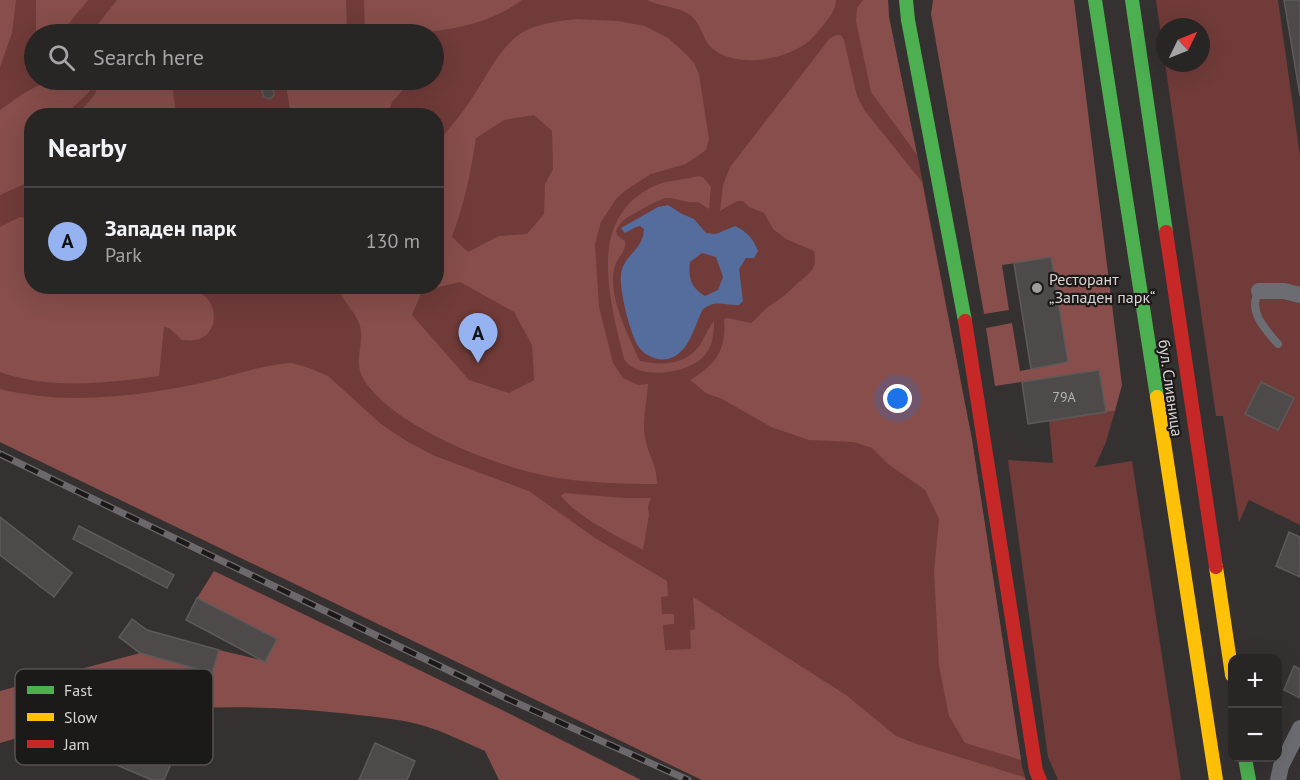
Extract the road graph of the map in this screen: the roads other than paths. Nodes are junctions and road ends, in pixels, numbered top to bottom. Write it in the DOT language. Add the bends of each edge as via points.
graph roads {
  1 [pos="906,0"];
  2 [pos="1095,0"];
  3 [pos="1132,0"];
  4 [pos="1259,291"];
  5 [pos="1300,295"];
  6 [pos="1278,344"];
  7 [pos="1230,654"];
  8 [pos="1300,728"];
  9 [pos="1246,762"];
  10 [pos="1040,780"];
  11 [pos="1215,780"];
  12 [pos="1249,780"];
  13 [pos="1278,780"];
  1 -- 10 [label="main road" via="964,323 1035,771"];
  2 -- 11 [label="main road, бул. Сливница"];
  3 -- 7 [label="main road, бул. Сливница"];
  4 -- 5 [label="street"];
  4 -- 6 [label="lane" via="1255,310"];
  8 -- 13 [label="street"];
  9 -- 12 [label="main road"];
}
